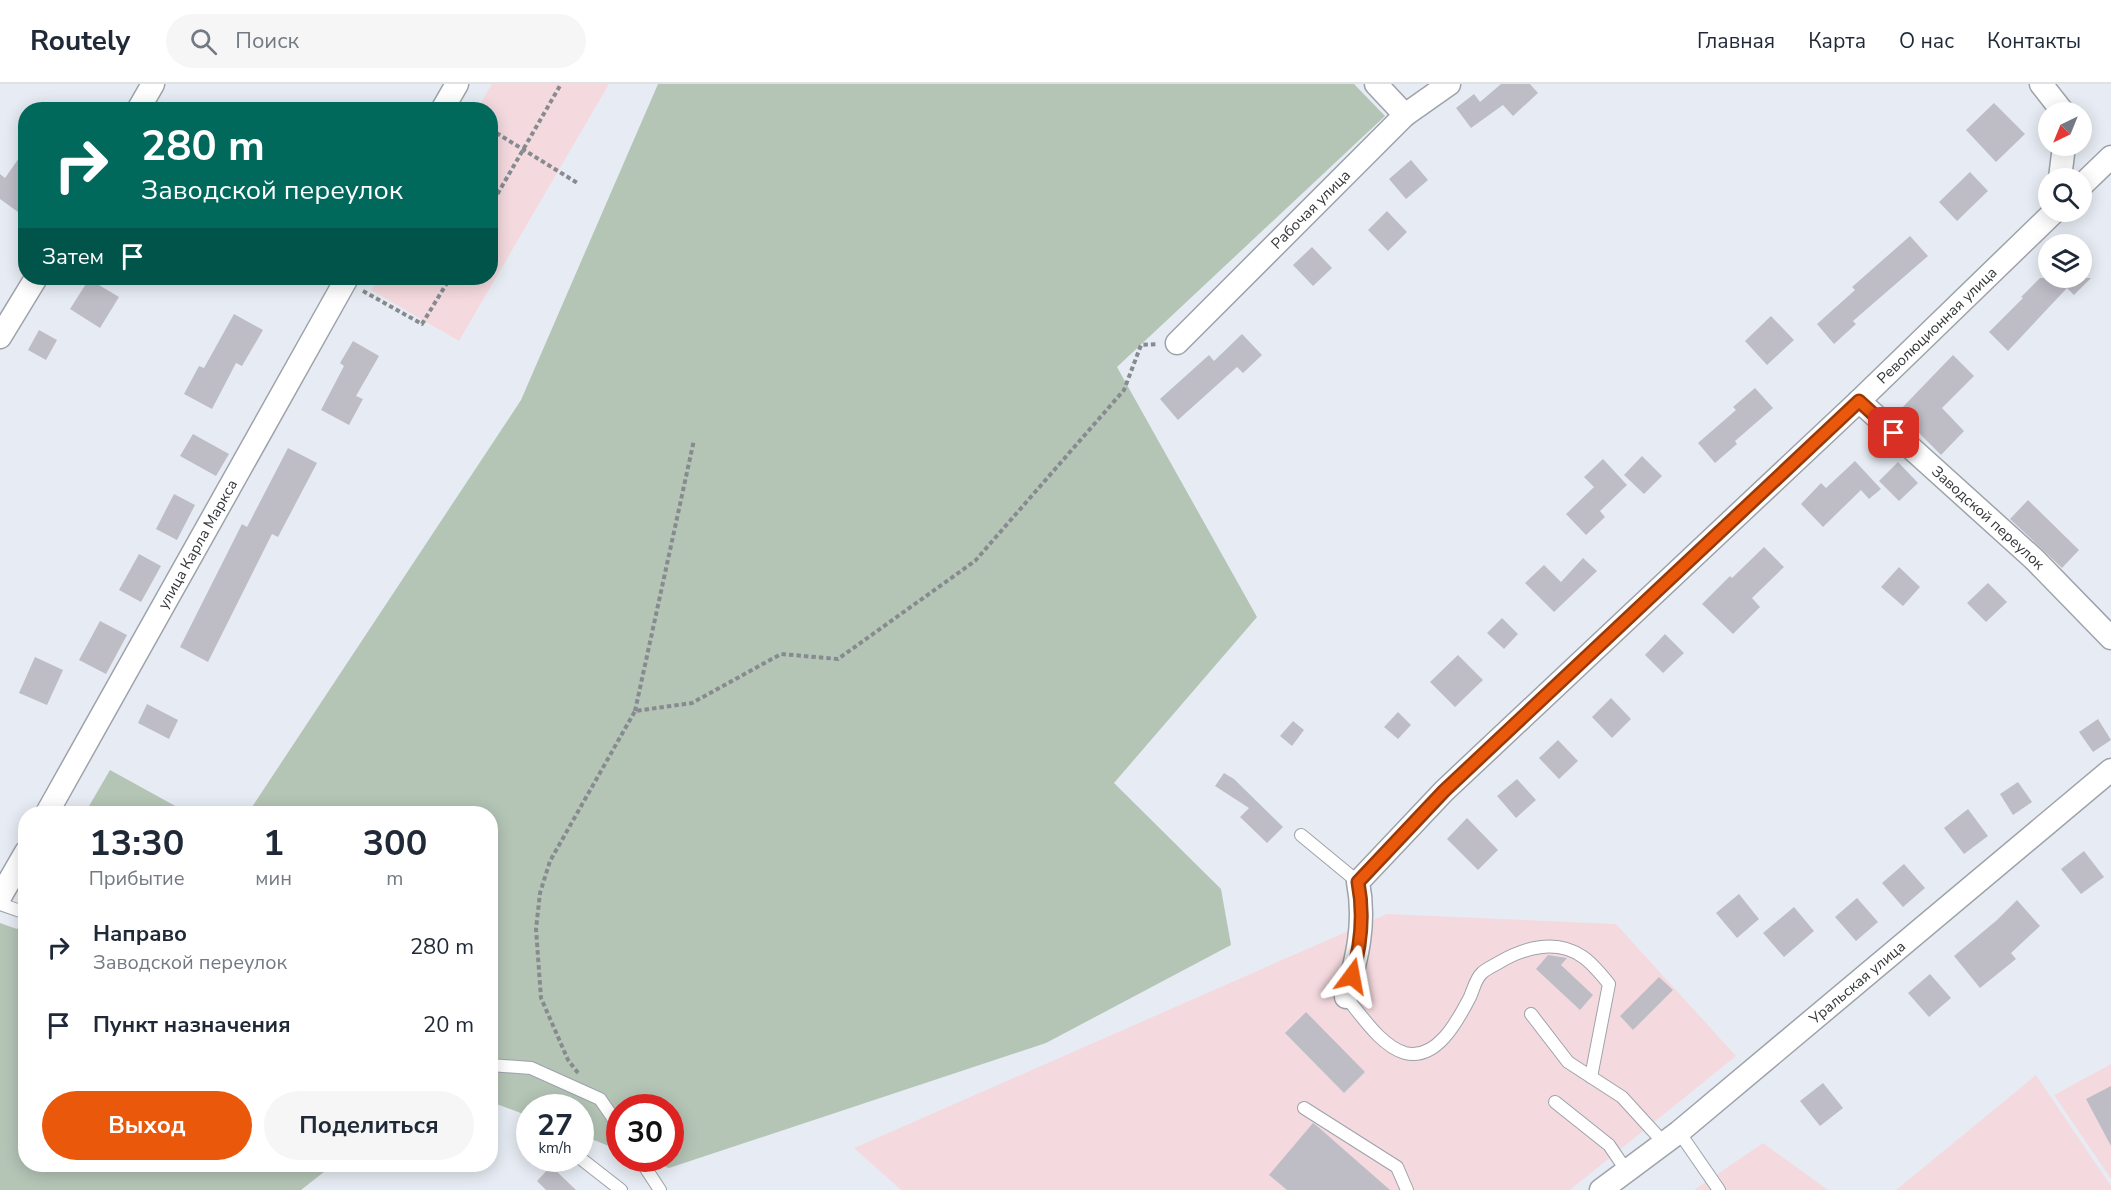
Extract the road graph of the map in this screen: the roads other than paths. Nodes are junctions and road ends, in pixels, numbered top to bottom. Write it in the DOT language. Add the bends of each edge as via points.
graph roads {
  1 [pos="153,84"];
  2 [pos="457,84"];
  3 [pos="1376,84"];
  4 [pos="1449,84"];
  5 [pos="2041,84"];
  6 [pos="143,102"];
  7 [pos="447,102"];
  8 [pos="2055,102"];
  9 [pos="1405,115"];
  10 [pos="2111,157"];
  11 [pos="2092,175"];
  12 [pos="2044,222"];
  13 [pos="32,285"];
  14 [pos="343,285"];
  15 [pos="0,337"];
  16 [pos="1177,343"];
  17 [pos="1859,401"];
  18 [pos="2111,638"];
  19 [pos="2111,770"];
  20 [pos="51,806"];
  21 [pos="1301,835"];
  22 [pos="18,866"];
  23 [pos="1358,882"];
  24 [pos="0,897"];
  25 [pos="0,904"];
  26 [pos="18,910"];
  27 [pos="1346,998"];
  28 [pos="1531,1014"];
  29 [pos="498,1066"];
  30 [pos="1591,1077"];
  31 [pos="1555,1102"];
  32 [pos="606,1108"];
  33 [pos="1304,1108"];
  34 [pos="1671,1137"];
  35 [pos="594,1169"];
  36 [pos="1626,1170"];
  37 [pos="648,1172"];
  38 [pos="621,1190"];
  39 [pos="660,1190"];
  40 [pos="1407,1190"];
  41 [pos="1601,1190"];
  42 [pos="1719,1190"];
  1 -- 6 [label="street"];
  2 -- 7 [label="street"];
  3 -- 9 [label="street"];
  4 -- 9 [label="street, Рабочая улица"];
  5 -- 8 [label="street"];
  9 -- 16 [label="street, Рабочая улица"];
  10 -- 11 [label="street"];
  12 -- 17 [label="street, Революционная улица"];
  13 -- 15 [label="street"];
  14 -- 20 [label="street, улица Карла Маркса"];
  17 -- 18 [label="street, Заводской переулок" via="2034,559"];
  17 -- 23 [label="street, Революционная улица" via="1444,791"];
  19 -- 34 [label="street, Уральская улица"];
  21 -- 23 [label="lane"];
  22 -- 24 [label="street"];
  23 -- 27 [label="street" via="1362,904 1358,955"];
  25 -- 26 [label="lane"];
  27 -- 30 [label="lane" via="1394,1048 1421,1053 1453,1027 1481,973 1515,953 1537,946 1568,950 1583,956 1609,984"];
  28 -- 30 [label="lane" via="1568,1062"];
  29 -- 32 [label="lane" via="531,1068 600,1099"];
  30 -- 34 [label="lane"];
  31 -- 36 [label="lane" via="1609,1145"];
  33 -- 40 [label="lane" via="1397,1167"];
  34 -- 36 [label="street, Уральская улица"];
  34 -- 42 [label="lane"];
  35 -- 38 [label="lane"];
  36 -- 41 [label="street, Уральская улица"];
  37 -- 39 [label="lane"];
}
